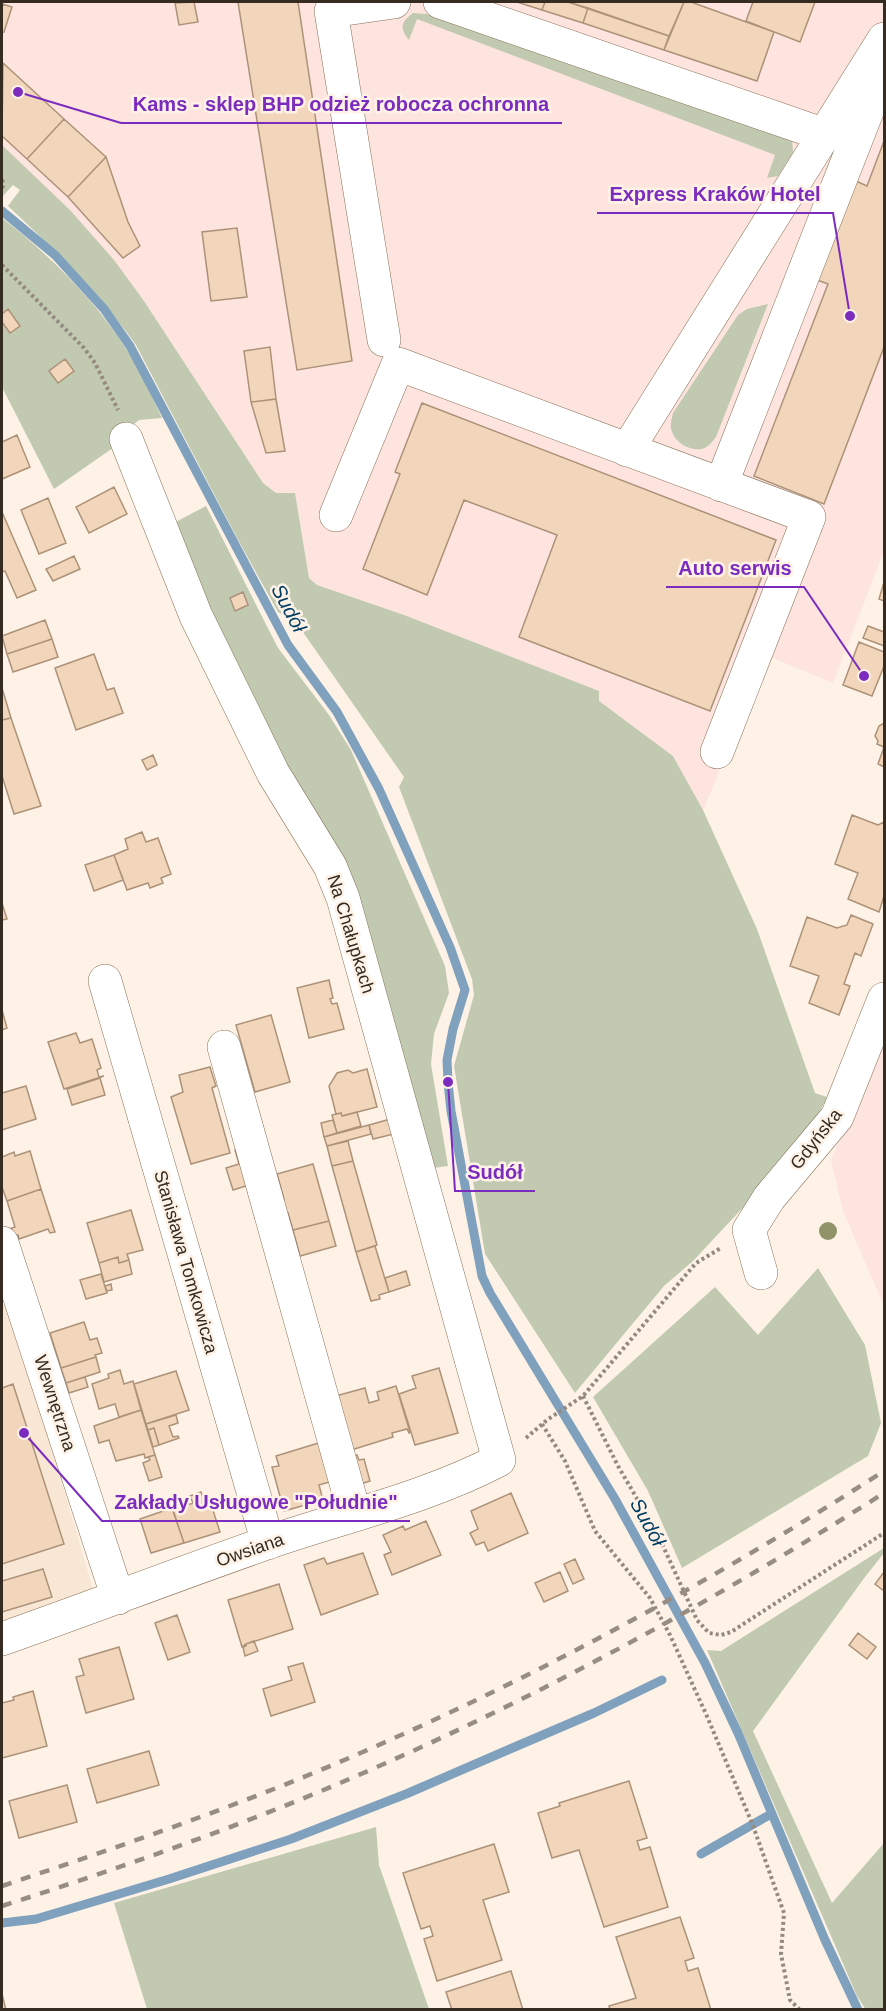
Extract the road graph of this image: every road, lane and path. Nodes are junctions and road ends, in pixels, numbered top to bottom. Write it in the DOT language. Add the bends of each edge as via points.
graph roads {
  1 [pos="394,2"];
  2 [pos="440,2"];
  3 [pos="885,39"];
  4 [pos="885,68"];
  5 [pos="825,135"];
  6 [pos="2,180"];
  7 [pos="2,187"];
  8 [pos="2,265"];
  9 [pos="384,340"];
  10 [pos="126,439"];
  11 [pos="627,450"];
  12 [pos="720,485"];
  13 [pos="336,514"];
  14 [pos="717,752"];
  15 [pos="105,981"];
  16 [pos="885,999"];
  17 [pos="224,1047"];
  18 [pos="749,1230"];
  19 [pos="2,1243"];
  20 [pos="761,1273"];
  21 [pos="583,1396"];
  22 [pos="547,1420"];
  23 [pos="542,1424"];
  24 [pos="499,1460"];
  25 [pos="355,1515"];
  26 [pos="885,1533"];
  27 [pos="268,1543"];
  28 [pos="118,1598"];
  29 [pos="2,1639"];
  30 [pos="800,2010"];
  1 -- 9 [label="street" via="332,11"];
  2 -- 5 [label="street"];
  3 -- 5 [label="street"];
  4 -- 12 [label="street"];
  5 -- 11 [label="street"];
  6 -- 7 [label="path"];
  8 -- 10 [label="path" via="95,363 118,408"];
  10 -- 24 [label="street, Na Chałupkach" via="196,616 273,772 330,866 343,898"];
  11 -- 12 [label="street"];
  11 -- 13 [label="street" via="398,364"];
  12 -- 14 [label="street" via="809,517"];
  15 -- 27 [label="street, Stanisława Tomkowicza"];
  16 -- 18 [label="street, Gdyńska" via="837,1117 769,1198"];
  17 -- 25 [label="street"];
  18 -- 20 [label="street"];
  18 -- 21 [label="path" via="696,1263"];
  19 -- 28 [label="street, Wewnętrzna"];
  21 -- 22 [label="path"];
  21 -- 26 [label="path" via="657,1533 697,1620 709,1633 731,1632"];
  23 -- 30 [label="path" via="565,1461 595,1531 650,1598 706,1714 753,1823 784,1913 781,1954 790,2000"];
  24 -- 25 [label="street, Owsiana"];
  25 -- 27 [label="street, Owsiana"];
  27 -- 28 [label="street, Owsiana"];
  28 -- 29 [label="street, Owsiana"];
}
